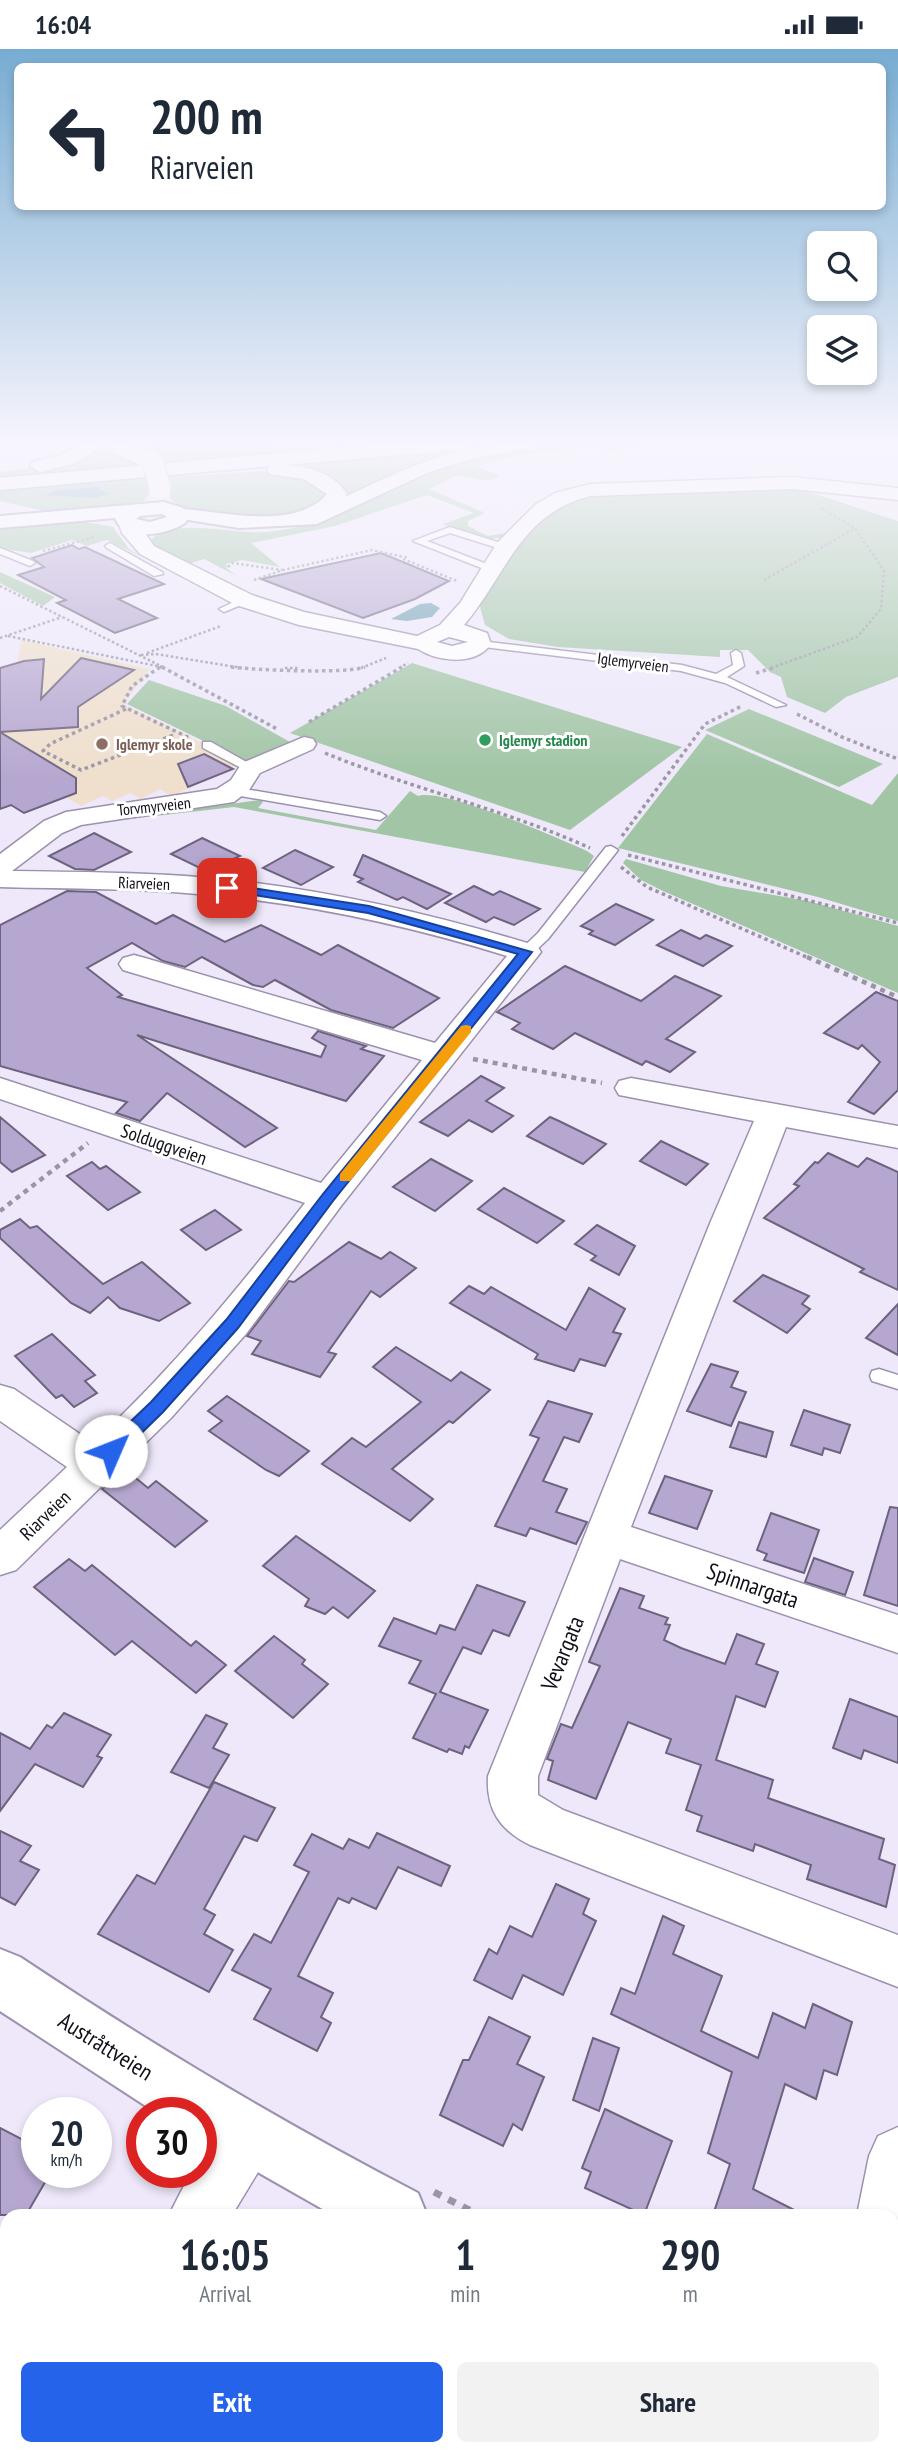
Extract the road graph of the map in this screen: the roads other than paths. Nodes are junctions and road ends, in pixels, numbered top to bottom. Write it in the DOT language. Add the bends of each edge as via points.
graph roads {
  1 [pos="12,555"];
  2 [pos="138,555"];
  3 [pos="150,555"];
  4 [pos="154,555"];
  5 [pos="455,555"];
  6 [pos="498,555"];
  7 [pos="25,560"];
  8 [pos="152,560"];
  9 [pos="489,568"];
  10 [pos="248,591"];
  11 [pos="469,606"];
  12 [pos="224,609"];
  13 [pos="437,635"];
  14 [pos="475,638"];
  15 [pos="736,653"];
  16 [pos="723,679"];
  17 [pos="780,705"];
  18 [pos="296,739"];
  19 [pos="206,745"];
  20 [pos="251,768"];
  21 [pos="233,792"];
  22 [pos="380,816"];
  23 [pos="611,850"];
  24 [pos="0,867"];
  25 [pos="0,879"];
  26 [pos="526,952"];
  27 [pos="134,964"];
  28 [pos="444,1056"];
  29 [pos="0,1088"];
  30 [pos="631,1088"];
  31 [pos="774,1114"];
  32 [pos="898,1137"];
  33 [pos="328,1198"];
  34 [pos="879,1376"];
  35 [pos="898,1383"];
  36 [pos="0,1400"];
  37 [pos="96,1466"];
  38 [pos="608,1537"];
  39 [pos="0,1557"];
  40 [pos="898,1634"];
  41 [pos="898,1961"];
  42 [pos="0,1977"];
  43 [pos="249,2134"];
  44 [pos="898,2156"];
  45 [pos="202,2209"];
  46 [pos="385,2209"];
  47 [pos="888,2209"];
  1 -- 7 [label="lane"];
  2 -- 8 [label="lane"];
  3 -- 8 [label="street"];
  4 -- 8 [label="street"];
  5 -- 9 [label="lane"];
  6 -- 9 [label="street"];
  8 -- 10 [label="street"];
  9 -- 11 [label="street"];
  10 -- 12 [label="lane"];
  10 -- 13 [label="street" via="317,622 375,632"];
  11 -- 13 [label="street"];
  11 -- 14 [label="street"];
  13 -- 14 [label="street" via="433,650 460,653"];
  14 -- 16 [label="lane, Iglemyrveien" via="682,668"];
  15 -- 16 [label="lane" via="739,666"];
  16 -- 17 [label="lane, Iglemyrveien"];
  18 -- 20 [label="street"];
  19 -- 20 [label="lane"];
  20 -- 21 [label="street"];
  21 -- 22 [label="lane"];
  21 -- 24 [label="street, Torvmyrveien" via="215,799 75,818 53,827"];
  23 -- 26 [label="lane"];
  25 -- 26 [label="street, Riarveien" via="268,892 369,910"];
  26 -- 28 [label="street, Riarveien"];
  27 -- 28 [label="street"];
  28 -- 33 [label="street, Riarveien"];
  29 -- 33 [label="street, Solduggveien"];
  30 -- 31 [label="street"];
  31 -- 32 [label="street"];
  31 -- 38 [label="street, Vevargata"];
  33 -- 37 [label="street, Riarveien" via="232,1324"];
  34 -- 35 [label="lane"];
  36 -- 37 [label="street"];
  37 -- 39 [label="street, Riarveien"];
  38 -- 40 [label="street, Spinnargata"];
  38 -- 41 [label="street, Vevargata" via="513,1776 512,1797 521,1814"];
  42 -- 43 [label="main road, Austråttveien" via="85,2035"];
  43 -- 45 [label="street"];
  43 -- 46 [label="main road, Austråttveien"];
  44 -- 47 [label="street"];
}
